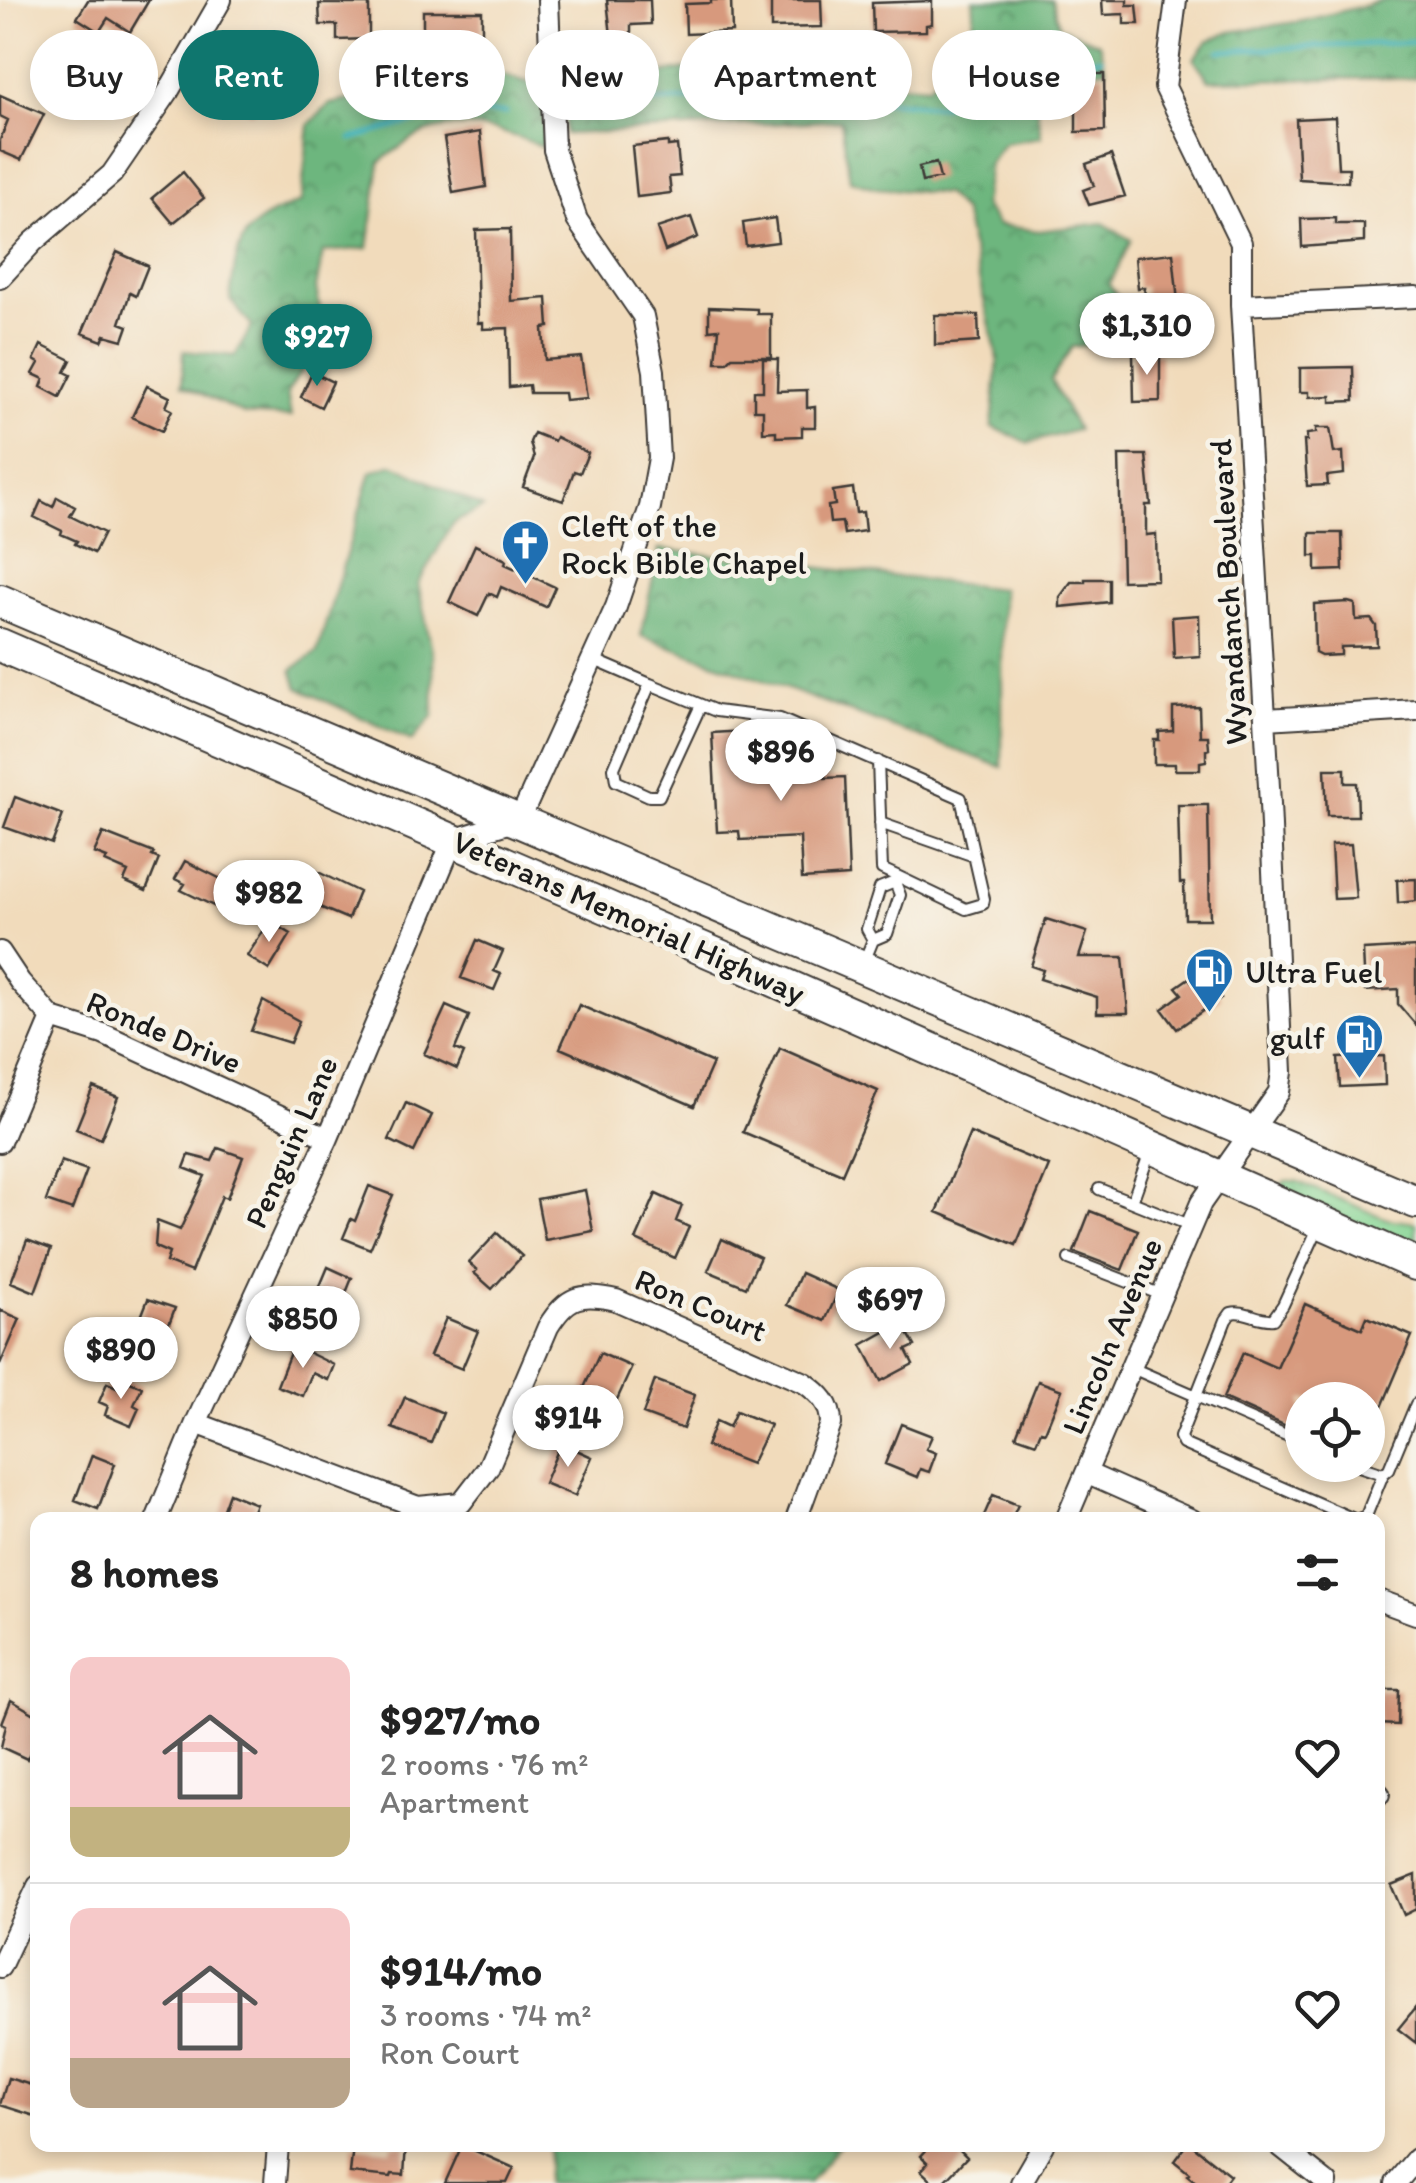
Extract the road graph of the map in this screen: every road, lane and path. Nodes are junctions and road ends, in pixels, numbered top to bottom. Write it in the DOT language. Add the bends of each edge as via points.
graph roads {
  1 [pos="221,0"];
  2 [pos="548,0"];
  3 [pos="1176,0"];
  4 [pos="0,278"];
  5 [pos="1416,297"];
  6 [pos="1241,305"];
  7 [pos="0,601"];
  8 [pos="0,645"];
  9 [pos="592,660"];
  10 [pos="650,684"];
  11 [pos="701,705"];
  12 [pos="1416,710"];
  13 [pos="1266,718"];
  14 [pos="878,762"];
  15 [pos="520,819"];
  16 [pos="880,823"];
  17 [pos="452,840"];
  18 [pos="974,856"];
  19 [pos="896,879"];
  20 [pos="0,952"];
  21 [pos="868,954"];
  22 [pos="52,1018"];
  23 [pos="1252,1132"];
  24 [pos="328,1138"];
  25 [pos="0,1142"];
  26 [pos="1151,1148"];
  27 [pos="1218,1178"];
  28 [pos="1099,1189"];
  29 [pos="1132,1202"];
  30 [pos="1416,1202"];
  31 [pos="1321,1223"];
  32 [pos="1192,1226"];
  33 [pos="1070,1259"];
  34 [pos="1416,1264"];
  35 [pos="1163,1295"];
  36 [pos="1132,1368"];
  37 [pos="1195,1397"];
  38 [pos="1416,1404"];
  39 [pos="196,1423"];
  40 [pos="1285,1435"];
  41 [pos="1086,1472"];
  42 [pos="1385,1472"];
  43 [pos="1380,1482"];
  44 [pos="159,1512"];
  45 [pos="799,1512"];
  46 [pos="1069,1512"];
  47 [pos="1174,1512"];
  48 [pos="1338,1512"];
  49 [pos="1368,1512"];
  50 [pos="1385,1603"];
  51 [pos="1416,1614"];
  52 [pos="30,1903"];
  53 [pos="0,1967"];
  54 [pos="277,2152"];
  55 [pos="1039,2152"];
  56 [pos="1288,2152"];
  57 [pos="1416,2159"];
  58 [pos="275,2183"];
  59 [pos="1021,2183"];
  60 [pos="1328,2183"];
  61 [pos="1396,2183"];
  1 -- 4 [label="street" via="112,174"];
  2 -- 9 [label="street" via="554,150 577,220 643,316 654,370 659,458 650,508"];
  3 -- 6 [label="street, Wyandanch Boulevard" via="1165,87 1241,244"];
  5 -- 6 [label="street"];
  6 -- 13 [label="street, Wyandanch Boulevard"];
  7 -- 15 [label="main road, Veterans Memorial Highway"];
  8 -- 17 [label="main road, Veterans Memorial Highway"];
  9 -- 10 [label="lane"];
  9 -- 15 [label="street"];
  10 -- 11 [label="lane"];
  10 -- 11 [label="lane" via="613,775 649,796 662,793"];
  11 -- 14 [label="lane" via="780,718"];
  12 -- 13 [label="street"];
  13 -- 23 [label="street, Wyandanch Boulevard" via="1282,1072 1279,1092"];
  14 -- 16 [label="lane"];
  14 -- 18 [label="lane" via="960,798"];
  15 -- 17 [label="street"];
  15 -- 21 [label="main road, Veterans Memorial Highway"];
  16 -- 18 [label="lane"];
  16 -- 19 [label="lane" via="882,869"];
  17 -- 24 [label="street, Penguin Lane"];
  17 -- 26 [label="main road, Veterans Memorial Highway"];
  18 -- 19 [label="lane" via="984,898 976,909"];
  19 -- 21 [label="lane" via="900,895 887,934"];
  19 -- 21 [label="lane" via="880,888 867,929"];
  20 -- 22 [label="street, Ronde Drive"];
  21 -- 23 [label="main road, Veterans Memorial Highway"];
  22 -- 24 [label="street, Ronde Drive" via="103,1034"];
  22 -- 25 [label="street"];
  23 -- 27 [label="street, Wyandanch Boulevard"];
  23 -- 30 [label="main road, Veterans Memorial Highway"];
  24 -- 39 [label="street, Penguin Lane"];
  26 -- 27 [label="main road, Veterans Memorial Highway"];
  26 -- 29 [label="lane"];
  27 -- 31 [label="main road, Veterans Memorial Highway"];
  27 -- 32 [label="street, Lincoln Avenue"];
  28 -- 29 [label="lane"];
  29 -- 32 [label="lane"];
  31 -- 34 [label="main road, Veterans Memorial Highway"];
  31 -- 37 [label="lane" via="1273,1319 1231,1313"];
  32 -- 35 [label="street, Lincoln Avenue"];
  33 -- 35 [label="lane"];
  35 -- 36 [label="street, Lincoln Avenue"];
  36 -- 37 [label="lane"];
  36 -- 41 [label="street, Lincoln Avenue"];
  37 -- 40 [label="lane"];
  37 -- 48 [label="lane" via="1180,1437 1184,1444"];
  38 -- 42 [label="lane"];
  39 -- 44 [label="street, Penguin Lane"];
  39 -- 45 [label="street, Ron Court" via="418,1507 462,1503 488,1468 558,1311 578,1297 598,1296 804,1382 826,1401 831,1424"];
  41 -- 46 [label="street, Lincoln Avenue"];
  41 -- 47 [label="street"];
  43 -- 49 [label="lane"];
  50 -- 51 [label="street"];
  52 -- 53 [label="street"];
  54 -- 58 [label="street"];
  55 -- 59 [label="street"];
  56 -- 60 [label="street"];
  57 -- 61 [label="street"];
}
